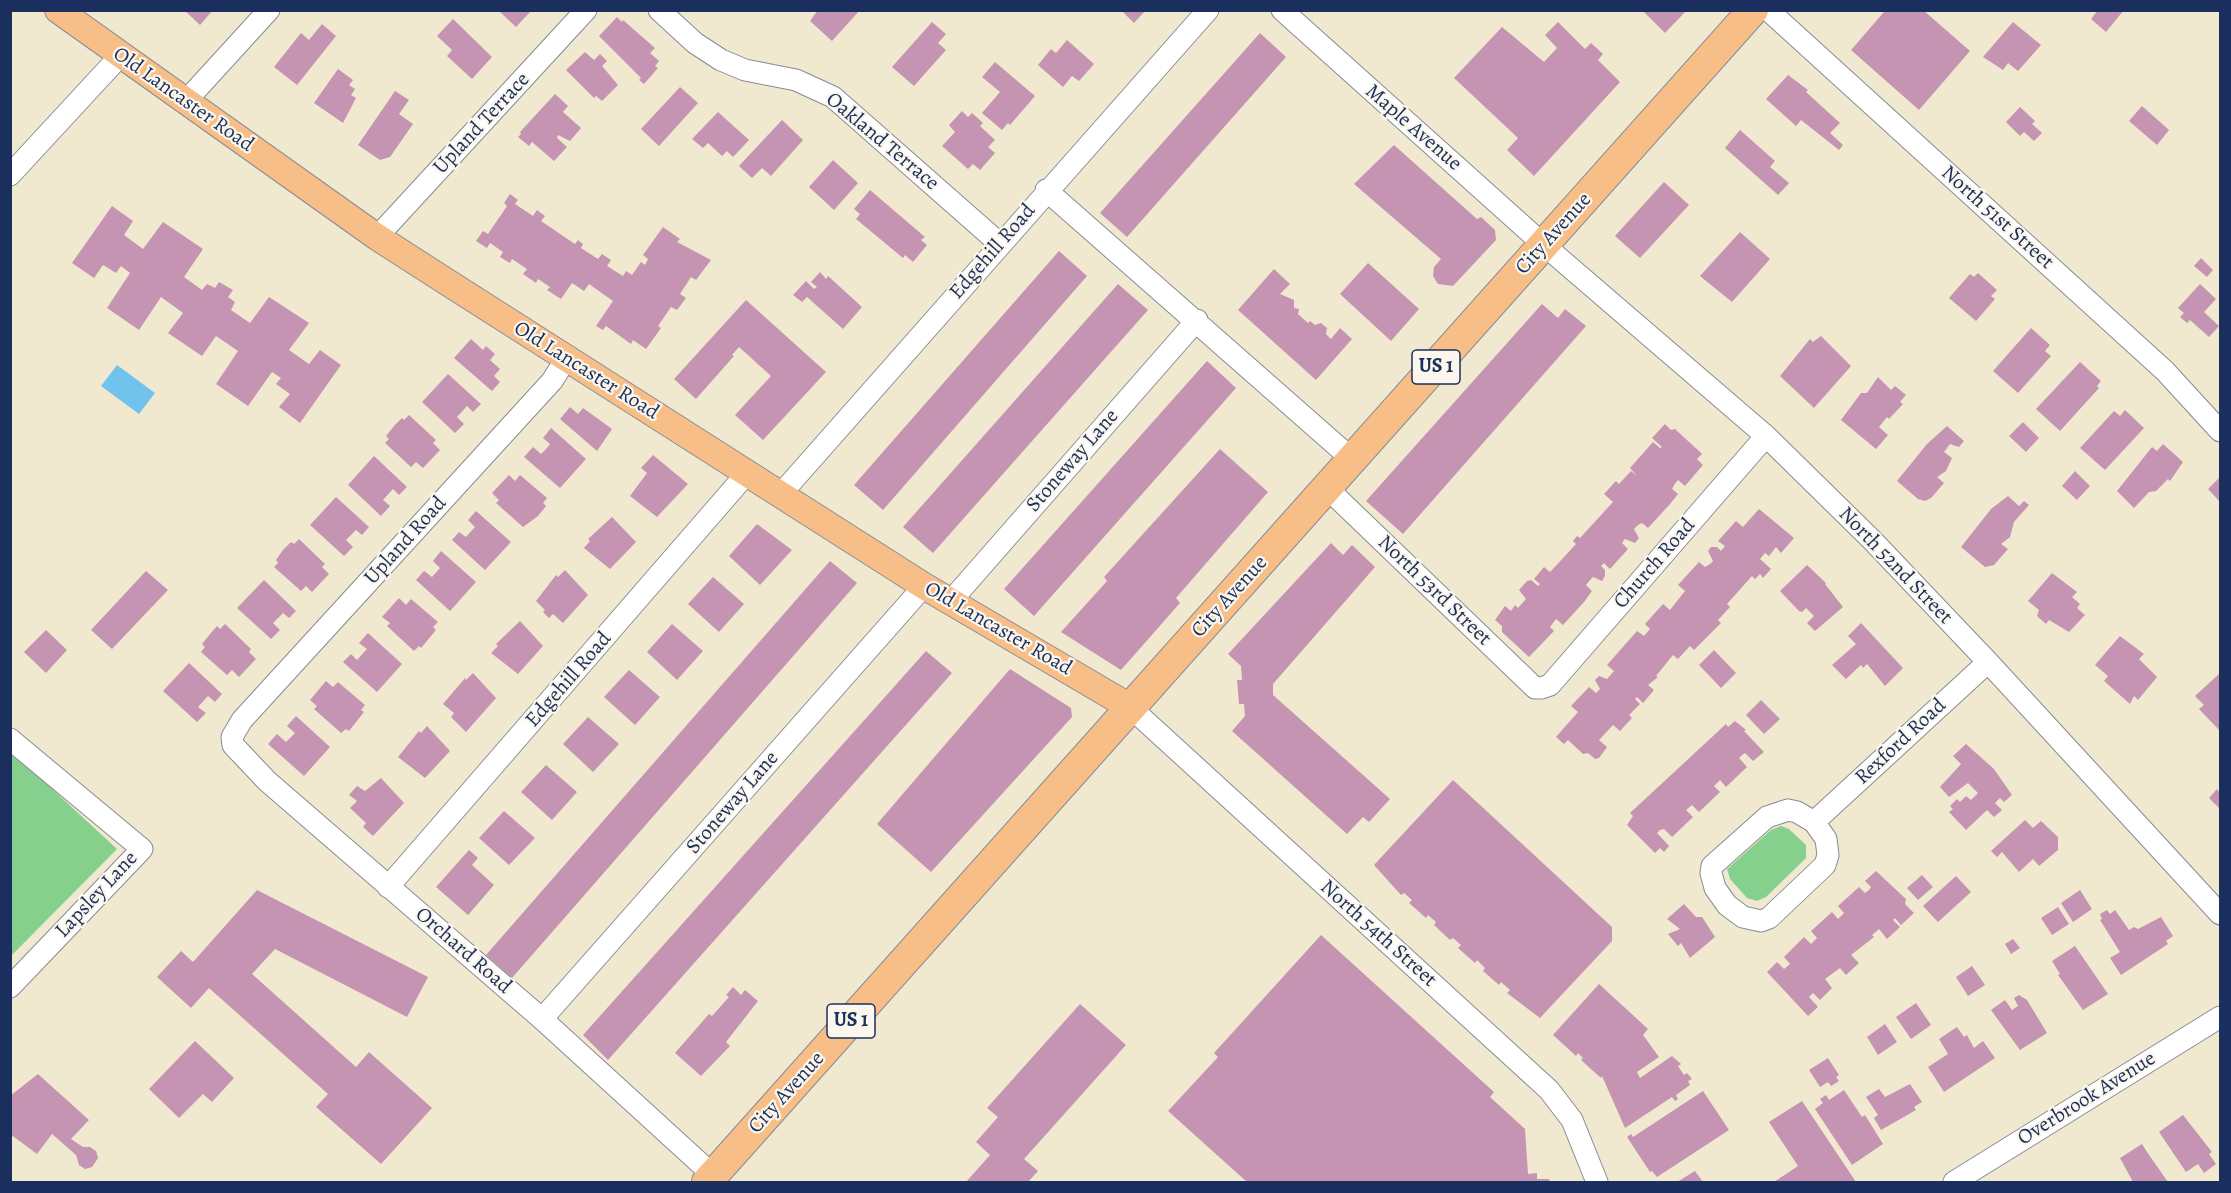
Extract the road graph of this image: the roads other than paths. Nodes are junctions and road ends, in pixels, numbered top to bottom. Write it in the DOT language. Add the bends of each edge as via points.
graph roads {
  1 [pos="58,10"];
  2 [pos="269,10"];
  3 [pos="586,10"];
  4 [pos="659,10"];
  5 [pos="1208,10"];
  6 [pos="1282,10"];
  7 [pos="1752,10"];
  8 [pos="1768,10"];
  9 [pos="120,56"];
  10 [pos="185,102"];
  11 [pos="10,175"];
  12 [pos="1046,190"];
  13 [pos="377,237"];
  14 [pos="1000,244"];
  15 [pos="1544,245"];
  16 [pos="1197,320"];
  17 [pos="566,359"];
  18 [pos="2220,431"];
  19 [pos="1766,436"];
  20 [pos="1353,460"];
  21 [pos="748,472"];
  22 [pos="1328,489"];
  23 [pos="780,495"];
  24 [pos="924,586"];
  25 [pos="950,602"];
  26 [pos="1988,662"];
  27 [pos="1541,688"];
  28 [pos="1130,707"];
  29 [pos="242,720"];
  30 [pos="10,739"];
  31 [pos="1814,822"];
  32 [pos="388,887"];
  33 [pos="2220,914"];
  34 [pos="10,987"];
  35 [pos="2220,1017"];
  36 [pos="542,1019"];
  37 [pos="1982,1175"];
  38 [pos="710,1179"];
  39 [pos="1597,1182"];
  40 [pos="1954,1182"];
  1 -- 9 [label="main road, Old Lancaster Road"];
  2 -- 10 [label="street"];
  3 -- 13 [label="street, Upland Terrace"];
  4 -- 14 [label="street, Oakland Terrace" via="695,43 721,60 745,70 796,80 833,97"];
  5 -- 12 [label="street, Edgehill Road"];
  6 -- 15 [label="street, Maple Avenue"];
  7 -- 15 [label="highway, City Avenue / US 1"];
  8 -- 18 [label="street, North 51st Street" via="2165,371"];
  9 -- 10 [label="main road, Old Lancaster Road"];
  9 -- 11 [label="street"];
  10 -- 13 [label="main road, Old Lancaster Road"];
  12 -- 14 [label="street, Edgehill Road"];
  12 -- 16 [label="street"];
  13 -- 17 [label="main road, Old Lancaster Road"];
  14 -- 23 [label="street, Edgehill Road"];
  15 -- 19 [label="street, North 52nd Street"];
  15 -- 20 [label="highway, City Avenue / US 1"];
  16 -- 20 [label="street"];
  16 -- 25 [label="street, Stoneway Lane"];
  17 -- 21 [label="main road, Old Lancaster Road"];
  17 -- 29 [label="street, Upland Road" via="552,381"];
  19 -- 26 [label="street, North 52nd Street"];
  19 -- 27 [label="street, Church Road" via="1550,685"];
  20 -- 22 [label="highway, City Avenue / US 1"];
  21 -- 23 [label="main road, Old Lancaster Road"];
  21 -- 32 [label="street, Edgehill Road"];
  22 -- 27 [label="street, North 53rd Street" via="1535,688"];
  22 -- 28 [label="highway, City Avenue / US 1"];
  23 -- 24 [label="main road, Old Lancaster Road"];
  24 -- 25 [label="main road, Old Lancaster Road"];
  24 -- 36 [label="street, Stoneway Lane"];
  25 -- 28 [label="main road, Old Lancaster Road"];
  26 -- 31 [label="street, Rexford Road"];
  26 -- 33 [label="street, North 52nd Street"];
  28 -- 38 [label="highway, City Avenue / US 1"];
  28 -- 39 [label="street, North 54th Street" via="1549,1090 1572,1120"];
  29 -- 32 [label="street, Orchard Road" via="232,737 237,752"];
  30 -- 34 [label="street, Lapsley Lane" via="142,849"];
  31 -- 31 [label="street" via="1797,812 1778,812 1716,861 1712,880 1727,905 1753,920 1769,918 1779,911 1825,865 1828,846"];
  32 -- 36 [label="street, Orchard Road"];
  35 -- 37 [label="street, Overbrook Avenue"];
  36 -- 38 [label="street, Orchard Road"];
  37 -- 40 [label="street, Overbrook Avenue"];
}
